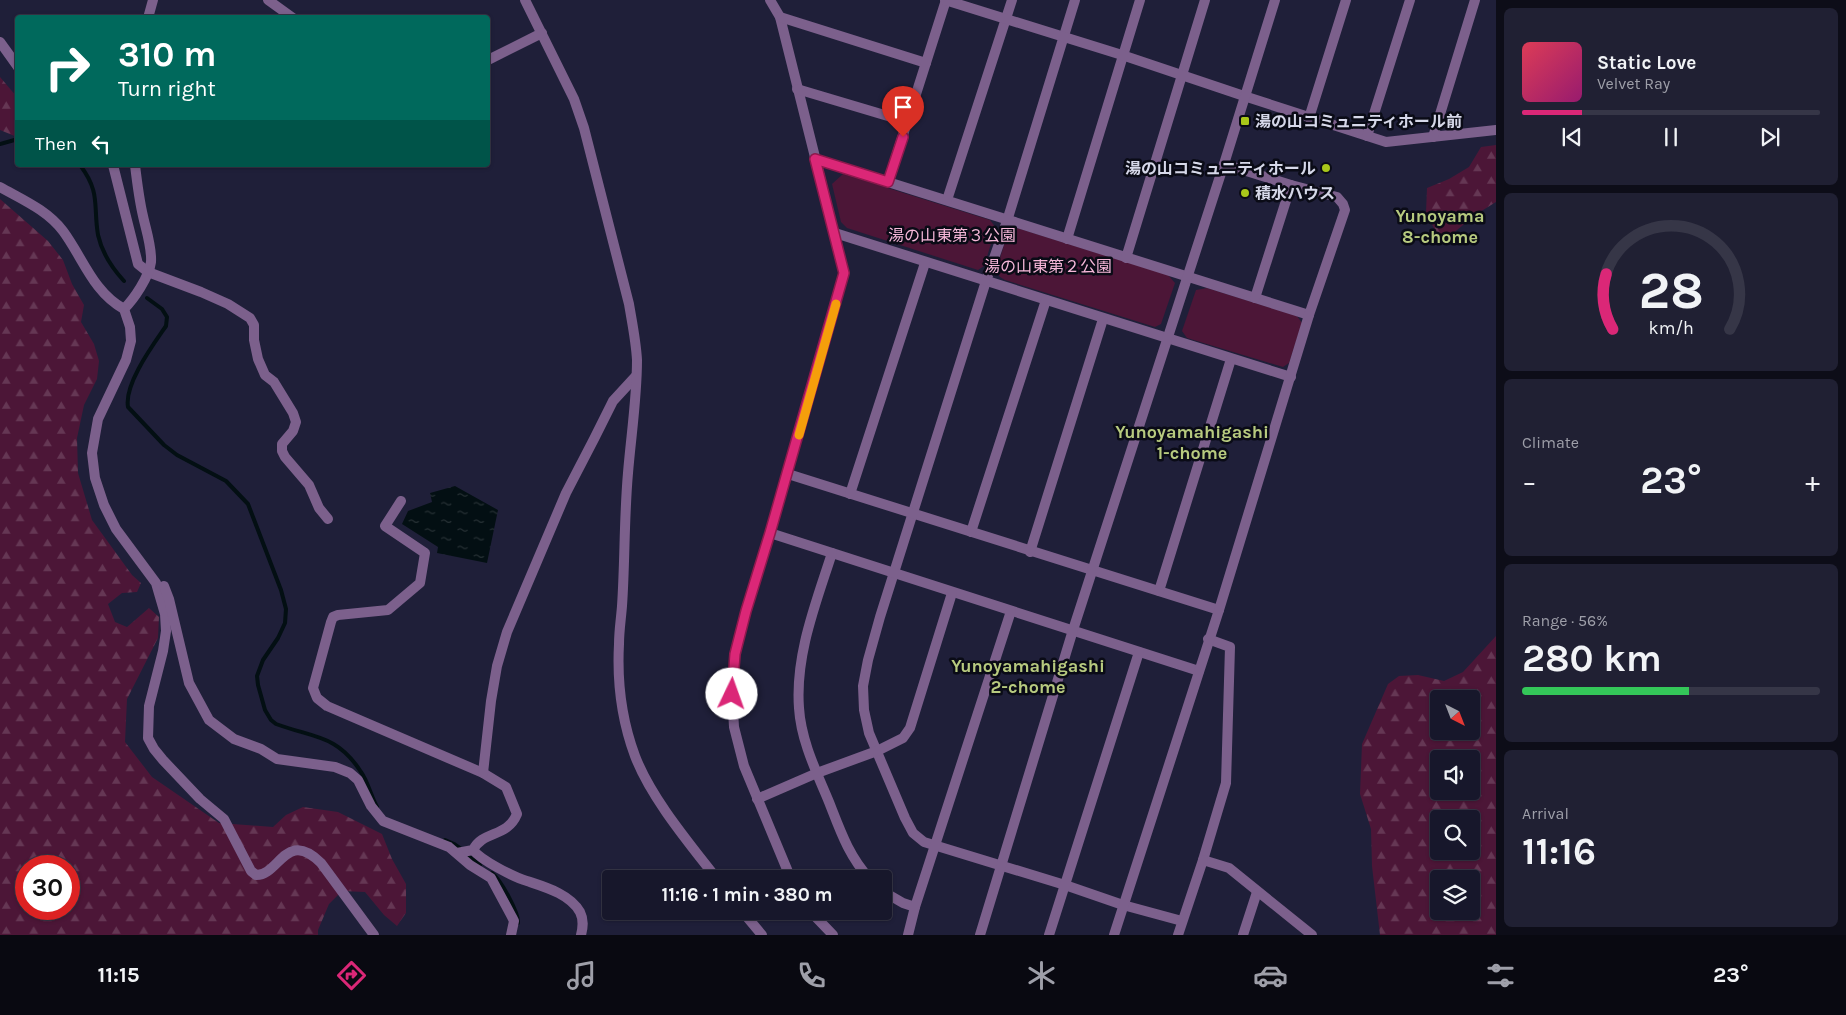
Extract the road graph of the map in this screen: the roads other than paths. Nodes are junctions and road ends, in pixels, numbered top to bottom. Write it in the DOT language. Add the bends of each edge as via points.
graph roads {
  1 [pos="153,0"];
  2 [pos="268,0"];
  3 [pos="525,0"];
  4 [pos="770,0"];
  5 [pos="946,0"];
  6 [pos="1012,0"];
  7 [pos="1075,0"];
  8 [pos="1140,0"];
  9 [pos="1205,0"];
  10 [pos="1275,0"];
  11 [pos="1346,0"];
  12 [pos="1410,0"];
  13 [pos="1475,0"];
  14 [pos="149,15"];
  15 [pos="290,15"];
  16 [pos="780,17"];
  17 [pos="1006,19"];
  18 [pos="542,33"];
  19 [pos="1063,37"];
  20 [pos="0,42"];
  21 [pos="1122,55"];
  22 [pos="490,59"];
  23 [pos="15,63"];
  24 [pos="926,64"];
  25 [pos="1181,75"];
  26 [pos="798,89"];
  27 [pos="1244,96"];
  28 [pos="1308,118"];
  29 [pos="908,122"];
  30 [pos="1496,130"];
  31 [pos="1367,136"];
  32 [pos="1433,137"];
  33 [pos="815,159"];
  34 [pos="1224,164"];
  35 [pos="114,167"];
  36 [pos="135,167"];
  37 [pos="888,182"];
  38 [pos="1291,185"];
  39 [pos="0,187"];
  40 [pos="947,200"];
  41 [pos="1007,221"];
  42 [pos="835,234"];
  43 [pos="1067,239"];
  44 [pos="1126,258"];
  45 [pos="925,262"];
  46 [pos="148,272"];
  47 [pos="1187,277"];
  48 [pos="986,281"];
  49 [pos="1255,298"];
  50 [pos="1046,300"];
  51 [pos="124,310"];
  52 [pos="1308,315"];
  53 [pos="1103,319"];
  54 [pos="1168,339"];
  55 [pos="1231,359"];
  56 [pos="636,376"];
  57 [pos="1291,377"];
  58 [pos="788,474"];
  59 [pos="850,494"];
  60 [pos="401,501"];
  61 [pos="911,514"];
  62 [pos="328,519"];
  63 [pos="971,532"];
  64 [pos="770,533"];
  65 [pos="1030,552"];
  66 [pos="832,553"];
  67 [pos="893,572"];
  68 [pos="1093,572"];
  69 [pos="156,583"];
  70 [pos="1159,591"];
  71 [pos="952,593"];
  72 [pos="1219,610"];
  73 [pos="1011,611"];
  74 [pos="1073,630"];
  75 [pos="1208,639"];
  76 [pos="1139,652"];
  77 [pos="1199,670"];
  78 [pos="877,751"];
  79 [pos="483,773"];
  80 [pos="817,774"];
  81 [pos="757,799"];
  82 [pos="936,846"];
  83 [pos="473,850"];
  84 [pos="457,853"];
  85 [pos="1203,860"];
  86 [pos="1000,866"];
  87 [pos="710,870"];
  88 [pos="787,870"];
  89 [pos="862,870"];
  90 [pos="1065,885"];
  91 [pos="1257,892"];
  92 [pos="892,897"];
  93 [pos="1123,905"];
  94 [pos="915,907"];
  95 [pos="750,920"];
  96 [pos="819,920"];
  97 [pos="1182,921"];
  98 [pos="1309,934"];
  99 [pos="374,935"];
  100 [pos="511,935"];
  101 [pos="582,935"];
  102 [pos="762,935"];
  103 [pos="833,935"];
  104 [pos="908,935"];
  105 [pos="980,935"];
  106 [pos="1049,935"];
  107 [pos="1114,935"];
  108 [pos="1178,935"];
  109 [pos="1243,935"];
  1 -- 14 [label="street"];
  2 -- 15 [label="street"];
  3 -- 18 [label="street"];
  4 -- 16 [label="street"];
  5 -- 17 [label="street"];
  5 -- 24 [label="street"];
  6 -- 17 [label="street"];
  7 -- 19 [label="street"];
  8 -- 21 [label="street"];
  9 -- 25 [label="street"];
  10 -- 27 [label="street"];
  11 -- 28 [label="street"];
  12 -- 31 [label="street"];
  13 -- 32 [label="street"];
  16 -- 24 [label="street"];
  16 -- 26 [label="street"];
  17 -- 19 [label="street"];
  17 -- 40 [label="street"];
  18 -- 22 [label="street"];
  18 -- 56 [label="street" via="574,99 584,128 629,304 637,358"];
  19 -- 21 [label="street"];
  19 -- 41 [label="street"];
  20 -- 23 [label="street"];
  21 -- 25 [label="street"];
  21 -- 43 [label="street"];
  24 -- 29 [label="street"];
  25 -- 27 [label="street"];
  25 -- 44 [label="street"];
  26 -- 29 [label="street"];
  26 -- 33 [label="street"];
  27 -- 28 [label="street"];
  27 -- 34 [label="street"];
  28 -- 31 [label="street"];
  29 -- 37 [label="street"];
  30 -- 32 [label="street"];
  31 -- 32 [label="street" via="1386,142"];
  33 -- 37 [label="street"];
  33 -- 42 [label="street"];
  34 -- 38 [label="street"];
  34 -- 47 [label="street"];
  35 -- 46 [label="street" via="135,257"];
  36 -- 46 [label="street" via="150,249"];
  37 -- 40 [label="street"];
  38 -- 49 [label="street"];
  38 -- 52 [label="street" via="1337,197 1345,210"];
  39 -- 51 [label="street" via="42,210 62,231 101,292"];
  40 -- 41 [label="street"];
  41 -- 43 [label="street"];
  41 -- 48 [label="street"];
  42 -- 45 [label="street"];
  42 -- 58 [label="street" via="844,273"];
  43 -- 44 [label="street"];
  44 -- 47 [label="street"];
  45 -- 48 [label="street"];
  45 -- 59 [label="street"];
  46 -- 51 [label="street"];
  46 -- 62 [label="street" via="228,304 250,318 254,325 258,359 265,375 274,382 296,422 282,444 282,451 309,486"];
  47 -- 49 [label="street"];
  47 -- 54 [label="street"];
  48 -- 50 [label="street"];
  48 -- 61 [label="street"];
  49 -- 52 [label="street"];
  50 -- 53 [label="street"];
  50 -- 63 [label="street"];
  51 -- 69 [label="street" via="131,341 126,360 98,419 92,453 95,478 104,505"];
  52 -- 57 [label="street"];
  53 -- 54 [label="street"];
  53 -- 65 [label="street"];
  54 -- 55 [label="street"];
  54 -- 68 [label="street"];
  55 -- 57 [label="street"];
  55 -- 70 [label="street"];
  56 -- 79 [label="street" via="613,401 594,438 562,502 507,632 497,666"];
  56 -- 87 [label="street" via="618,645 624,720 635,757 649,784"];
  57 -- 72 [label="street"];
  58 -- 59 [label="street"];
  58 -- 64 [label="street"];
  59 -- 61 [label="street"];
  60 -- 79 [label="street" via="385,526 425,553 420,583 388,610 334,617 314,693 322,704"];
  61 -- 63 [label="street"];
  61 -- 67 [label="street"];
  63 -- 65 [label="street"];
  64 -- 66 [label="street"];
  64 -- 81 [label="street" via="735,654 733,684 734,727"];
  65 -- 68 [label="street"];
  66 -- 67 [label="street"];
  66 -- 80 [label="street" via="799,670 799,709"];
  67 -- 71 [label="street"];
  67 -- 78 [label="street" via="863,686 864,710"];
  68 -- 70 [label="street"];
  68 -- 74 [label="street"];
  69 -- 84 [label="street" via="163,583 189,683 209,720 234,739 277,759 334,766 350,773 358,780 383,821"];
  69 -- 99 [label="street" via="166,614 166,631 149,706 148,738 154,750 200,799 224,819 251,871 261,875 295,850 313,855"];
  70 -- 72 [label="street"];
  71 -- 73 [label="street"];
  71 -- 78 [label="street" via="910,728 903,738"];
  72 -- 75 [label="street"];
  73 -- 74 [label="street"];
  73 -- 82 [label="street"];
  74 -- 76 [label="street"];
  74 -- 86 [label="street"];
  75 -- 77 [label="street"];
  75 -- 85 [label="street" via="1230,647 1226,783"];
  76 -- 77 [label="street"];
  76 -- 90 [label="street"];
  77 -- 93 [label="street"];
  78 -- 80 [label="street"];
  78 -- 82 [label="street" via="913,833"];
  79 -- 83 [label="street" via="506,786 517,814 513,823 503,831 483,838"];
  80 -- 81 [label="street"];
  80 -- 89 [label="street" via="846,844"];
  81 -- 88 [label="street"];
  82 -- 86 [label="street"];
  82 -- 94 [label="street"];
  83 -- 84 [label="street"];
  83 -- 101 [label="street" via="482,859 569,900 581,913"];
  84 -- 100 [label="street" via="495,884 514,922"];
  85 -- 91 [label="street" via="1229,868"];
  85 -- 97 [label="street"];
  86 -- 90 [label="street"];
  86 -- 105 [label="street"];
  90 -- 93 [label="street"];
  90 -- 106 [label="street"];
  91 -- 98 [label="street"];
  91 -- 109 [label="street"];
  92 -- 94 [label="street"];
  93 -- 97 [label="street"];
  93 -- 107 [label="street"];
  94 -- 104 [label="street"];
  95 -- 102 [label="street"];
  96 -- 103 [label="street"];
  97 -- 108 [label="street"];
}
